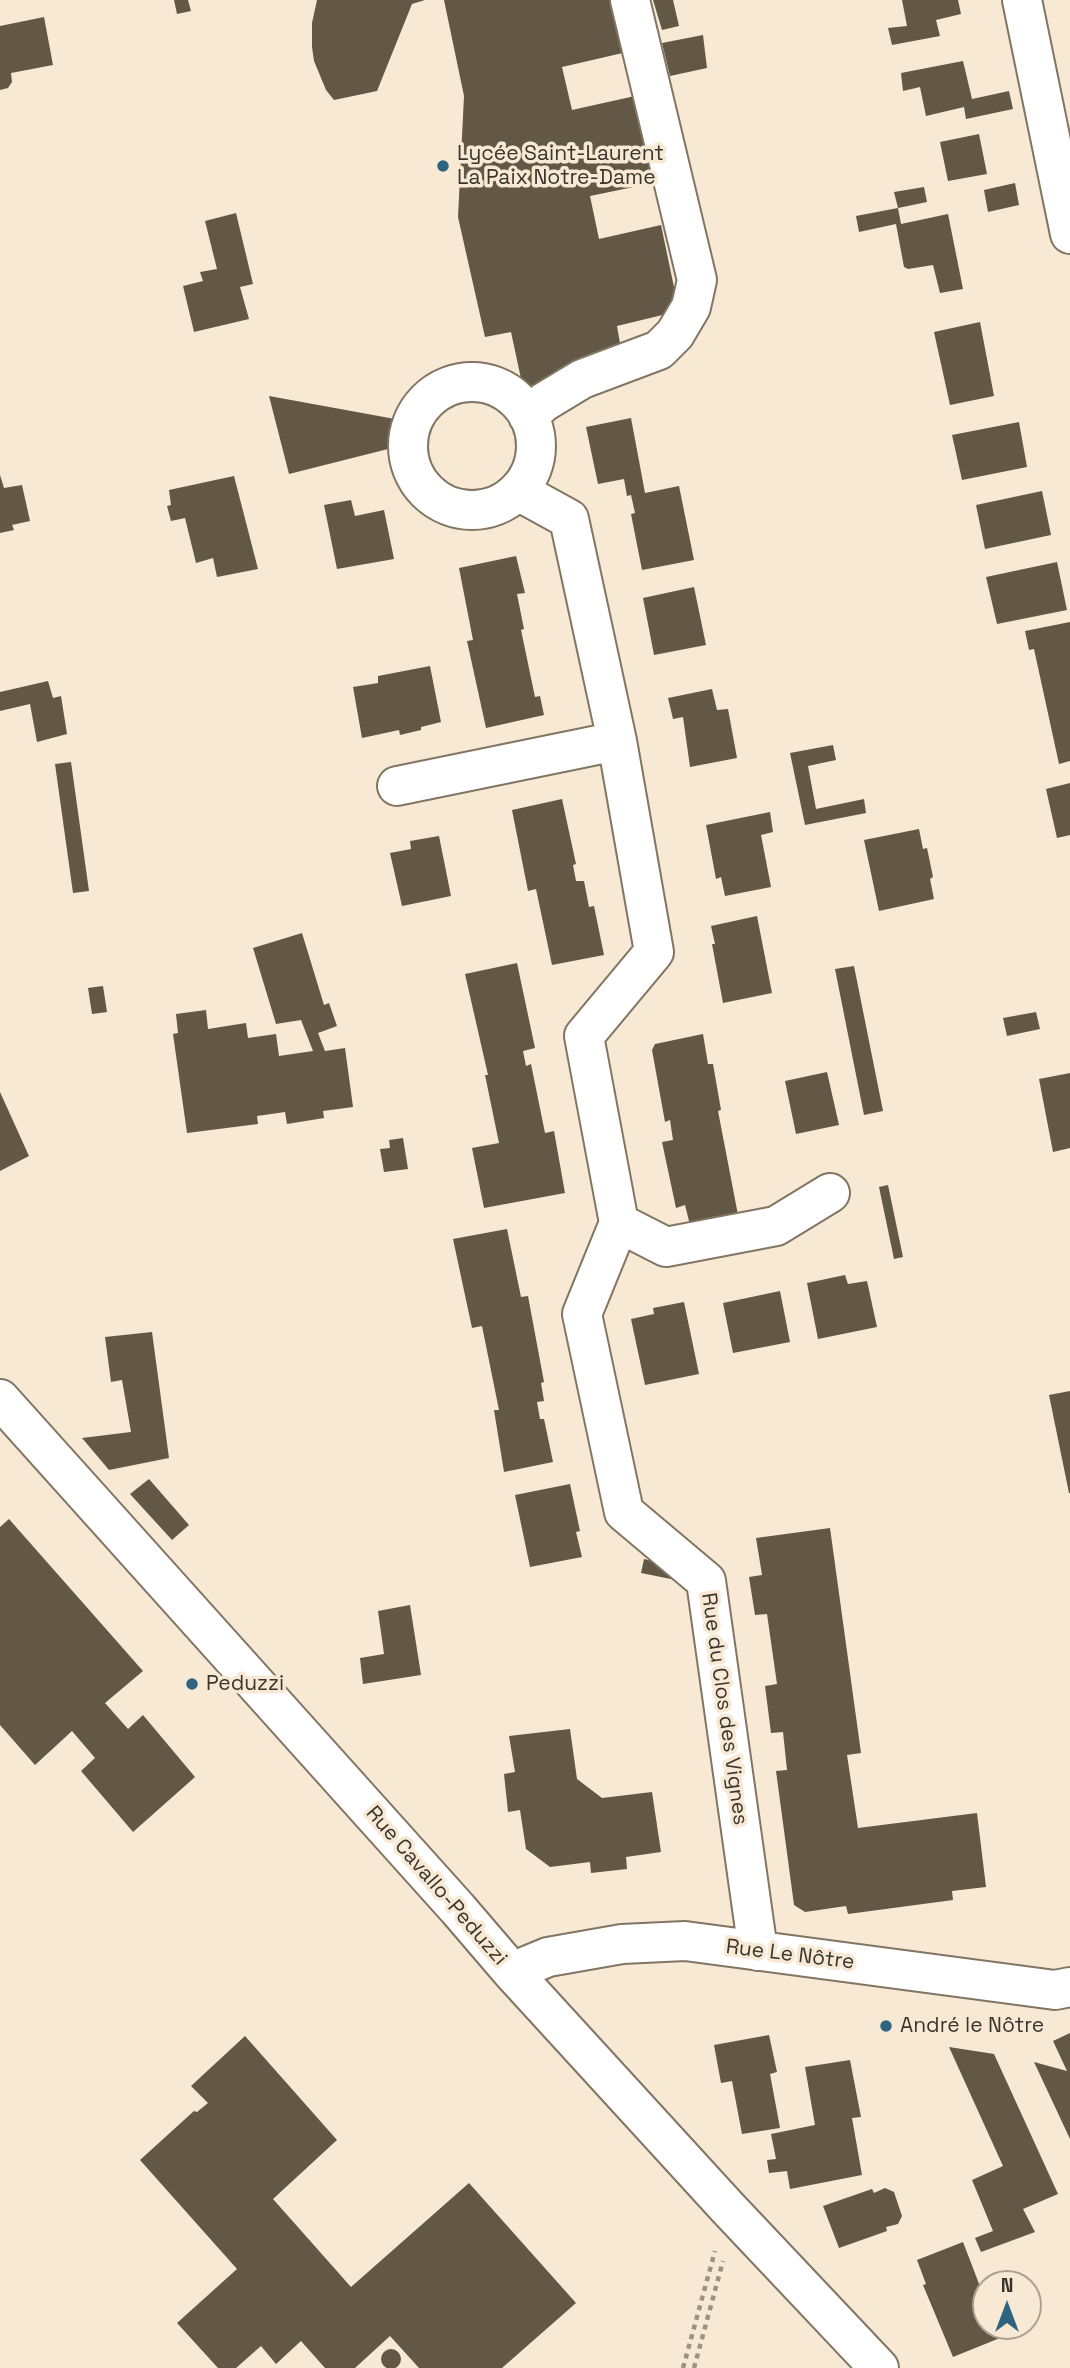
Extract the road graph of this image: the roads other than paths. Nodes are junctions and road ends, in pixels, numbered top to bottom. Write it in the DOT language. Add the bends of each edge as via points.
graph roads {
  1 [pos="630,0"];
  2 [pos="1022,0"];
  3 [pos="1070,234"];
  4 [pos="528,416"];
  5 [pos="518,491"];
  6 [pos="617,741"];
  7 [pos="397,786"];
  8 [pos="830,1193"];
  9 [pos="619,1223"];
  10 [pos="0,1399"];
  11 [pos="758,1951"];
  12 [pos="512,1972"];
  13 [pos="1070,1987"];
  14 [pos="879,2368"];
  1 -- 4 [label="street" via="697,280 691,307 659,350 582,379"];
  2 -- 3 [label="street"];
  4 -- 5 [label="street" via="536,454"];
  4 -- 5 [label="street" via="516,399 499,388 459,383 424,403 412,422 407,443 410,466 420,485 436,500 457,509 479,510 500,504"];
  5 -- 6 [label="street" via="569,519"];
  6 -- 7 [label="street"];
  6 -- 9 [label="street" via="654,952 584,1036"];
  8 -- 9 [label="street" via="776,1226 666,1247"];
  9 -- 11 [label="street, Rue du Clos des Vignes" via="582,1314 624,1512 706,1581"];
  10 -- 12 [label="street, Rue Cavallo-Peduzzi"];
  11 -- 12 [label="street, Rue Le Nôtre" via="685,1941 622,1944 548,1957"];
  11 -- 13 [label="street, Rue Le Nôtre" via="1055,1990"];
  12 -- 14 [label="street, Rue Cavallo-Peduzzi"];
}
